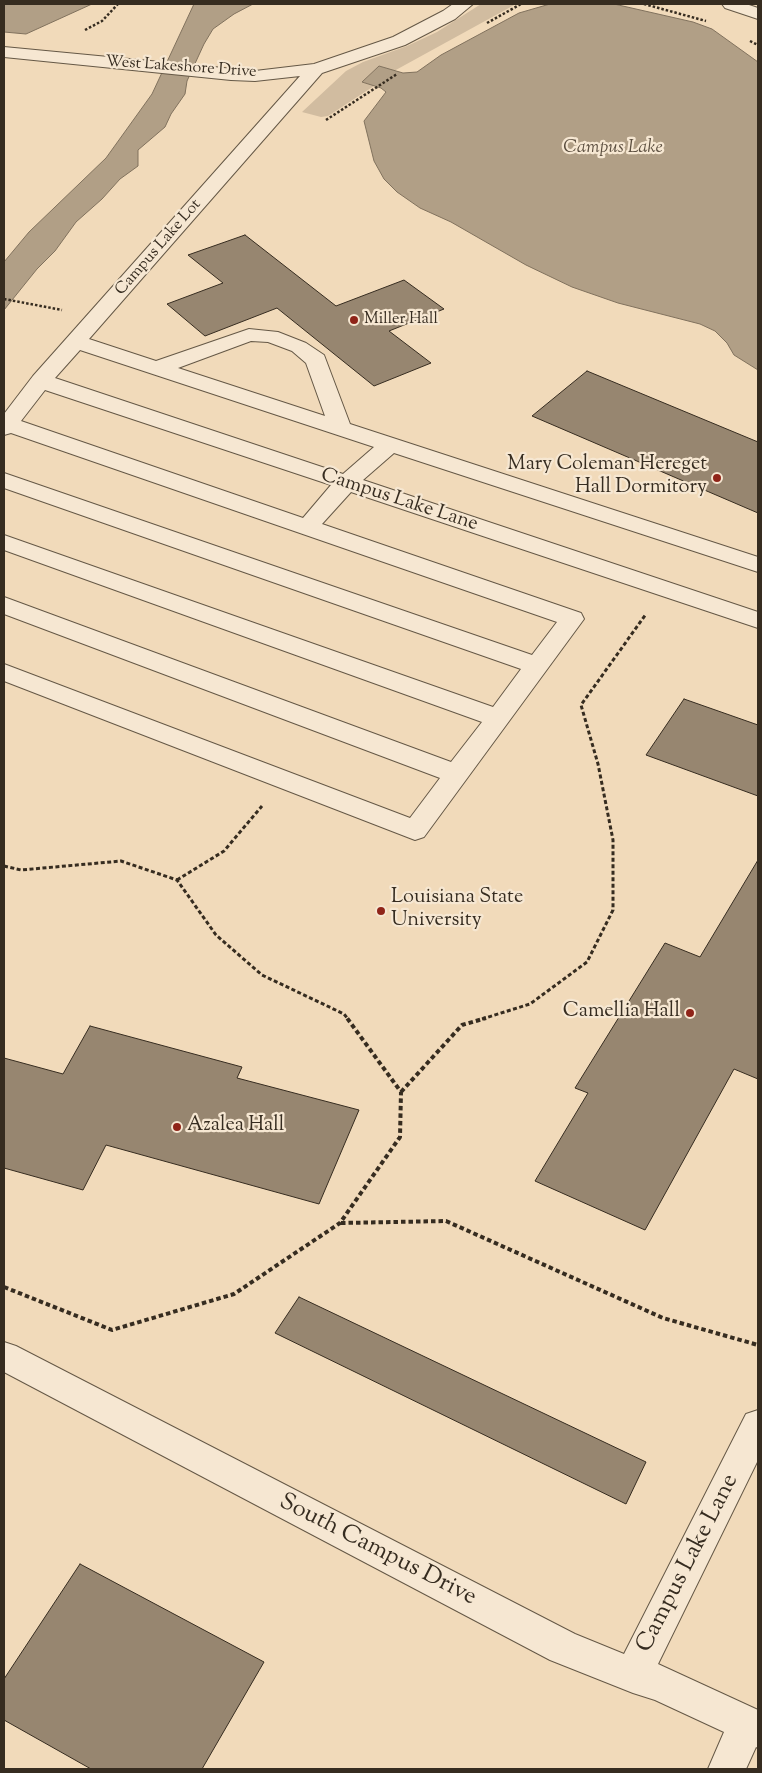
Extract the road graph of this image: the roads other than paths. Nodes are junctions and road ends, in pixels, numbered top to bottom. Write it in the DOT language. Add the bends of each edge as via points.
graph roads {
  1 [pos="464,4"];
  2 [pos="732,4"];
  3 [pos="758,14"];
  4 [pos="9,55"];
  5 [pos="316,69"];
  6 [pos="76,342"];
  7 [pos="158,368"];
  8 [pos="41,381"];
  9 [pos="5,426"];
  10 [pos="340,428"];
  11 [pos="390,444"];
  12 [pos="4,480"];
  13 [pos="346,483"];
  14 [pos="307,527"];
  15 [pos="4,542"];
  16 [pos="758,565"];
  17 [pos="4,606"];
  18 [pos="758,620"];
  19 [pos="537,666"];
  20 [pos="4,672"];
  21 [pos="498,718"];
  22 [pos="456,774"];
  23 [pos="4,1356"];
  24 [pos="758,1425"];
  25 [pos="633,1675"];
  26 [pos="753,1727"];
  27 [pos="727,1769"];
  1 -- 5 [label="street, West Lakeshore Drive" via="443,19 399,41"];
  2 -- 3 [label="street"];
  4 -- 5 [label="street, West Lakeshore Drive" via="230,75 255,76"];
  5 -- 6 [label="street, Campus Lake Lot"];
  6 -- 7 [label="street"];
  6 -- 8 [label="street, Campus Lake Lot"];
  7 -- 10 [label="street"];
  7 -- 10 [label="street" via="249,335 271,336 299,347 316,360"];
  8 -- 9 [label="street, Campus Lake Lot"];
  8 -- 13 [label="street, Campus Lake Lane"];
  9 -- 14 [label="street"];
  10 -- 11 [label="street"];
  11 -- 13 [label="street"];
  11 -- 16 [label="street"];
  12 -- 19 [label="street"];
  13 -- 14 [label="street"];
  13 -- 18 [label="street, Campus Lake Lane"];
  14 -- 19 [label="street" via="572,619"];
  15 -- 21 [label="street"];
  17 -- 22 [label="street"];
  19 -- 21 [label="street"];
  20 -- 22 [label="street" via="415,830"];
  21 -- 22 [label="street"];
  23 -- 25 [label="street, South Campus Drive" via="563,1647"];
  24 -- 25 [label="street, Campus Lake Lane"];
  25 -- 26 [label="street, South Campus Drive"];
  26 -- 27 [label="street"];
}
